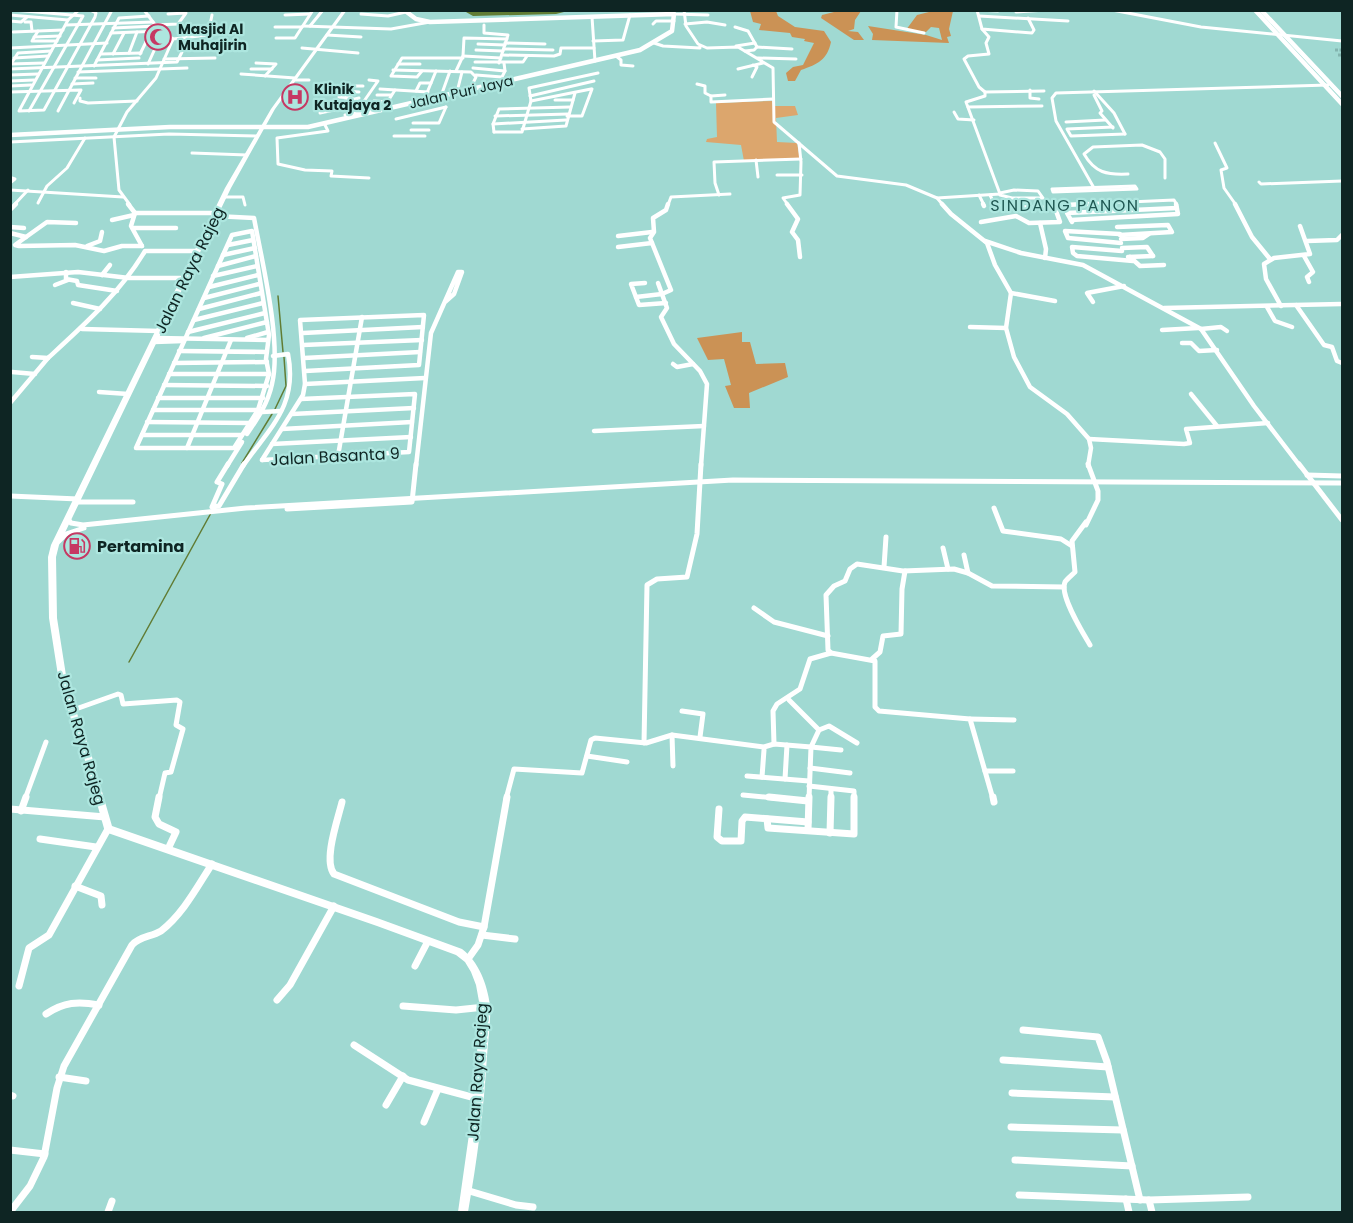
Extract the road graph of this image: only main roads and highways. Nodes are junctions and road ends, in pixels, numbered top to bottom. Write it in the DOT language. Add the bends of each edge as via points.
graph roads {
  1 [pos="345,10"];
  2 [pos="463,1212"];
  1 -- 2 [label="main road, Jalan Raya Rajeg" via="259,132 223,197 128,394 52,557 53,618 64,688 108,829 334,906 468,958 481,985 485,1007 479,1099"];
}
